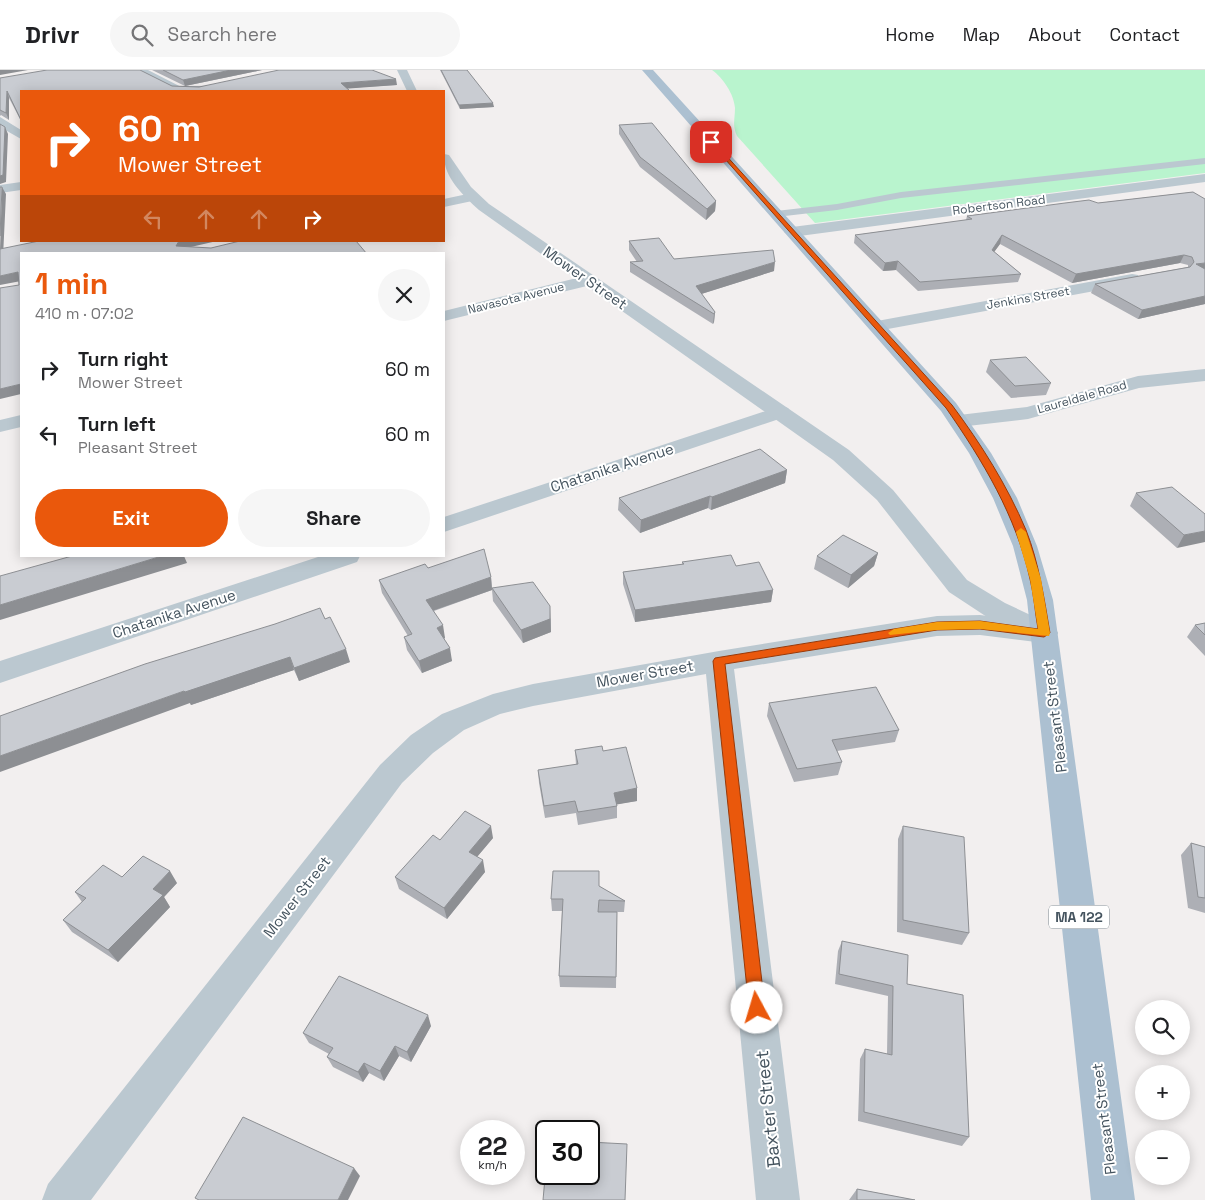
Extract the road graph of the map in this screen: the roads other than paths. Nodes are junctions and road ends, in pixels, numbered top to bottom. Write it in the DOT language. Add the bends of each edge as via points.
graph roads {
  1 [pos="139,70"];
  2 [pos="402,70"];
  3 [pos="647,70"];
  4 [pos="186,90"];
  5 [pos="412,90"];
  6 [pos="0,121"];
  7 [pos="20,133"];
  8 [pos="445,159"];
  9 [pos="1205,161"];
  10 [pos="1205,178"];
  11 [pos="20,186"];
  12 [pos="0,189"];
  13 [pos="472,197"];
  14 [pos="445,203"];
  15 [pos="776,214"];
  16 [pos="792,232"];
  17 [pos="1152,275"];
  18 [pos="588,280"];
  19 [pos="445,316"];
  20 [pos="877,326"];
  21 [pos="1205,375"];
  22 [pos="781,412"];
  23 [pos="20,421"];
  24 [pos="959,421"];
  25 [pos="0,426"];
  26 [pos="445,524"];
  27 [pos="345,557"];
  28 [pos="1044,633"];
  29 [pos="719,661"];
  30 [pos="0,672"];
  31 [pos="64,1200"];
  32 [pos="778,1200"];
  33 [pos="1113,1200"];
  1 -- 4 [label="street"];
  2 -- 5 [label="street"];
  3 -- 15 [label="main road, Pleasant Street / MA 122"];
  6 -- 7 [label="street"];
  8 -- 13 [label="street, Mower Street"];
  9 -- 15 [label="lane" via="901,195"];
  10 -- 16 [label="street, Robertson Road"];
  11 -- 12 [label="street"];
  13 -- 14 [label="street"];
  13 -- 18 [label="street, Mower Street"];
  15 -- 16 [label="main road, Pleasant Street / MA 122"];
  16 -- 20 [label="main road, Pleasant Street / MA 122"];
  17 -- 20 [label="street, Jenkins Street"];
  18 -- 19 [label="street, Navasota Avenue"];
  18 -- 22 [label="street, Mower Street"];
  20 -- 24 [label="main road, Pleasant Street / MA 122"];
  21 -- 24 [label="street, Laureldale Road" via="1138,382 1028,413"];
  22 -- 26 [label="street, Chatanika Avenue"];
  22 -- 28 [label="street, Mower Street" via="841,455 885,495 958,586 996,610"];
  23 -- 25 [label="street"];
  24 -- 28 [label="main road, Pleasant Street / MA 122" via="988,463 1012,509 1036,579"];
  27 -- 30 [label="street, Chatanika Avenue"];
  28 -- 29 [label="street, Mower Street" via="980,625 937,626"];
  28 -- 33 [label="main road, Pleasant Street / MA 122"];
  29 -- 31 [label="street, Mower Street" via="512,699 466,715 422,744 391,774"];
  29 -- 32 [label="street, Baxter Street"];
}
